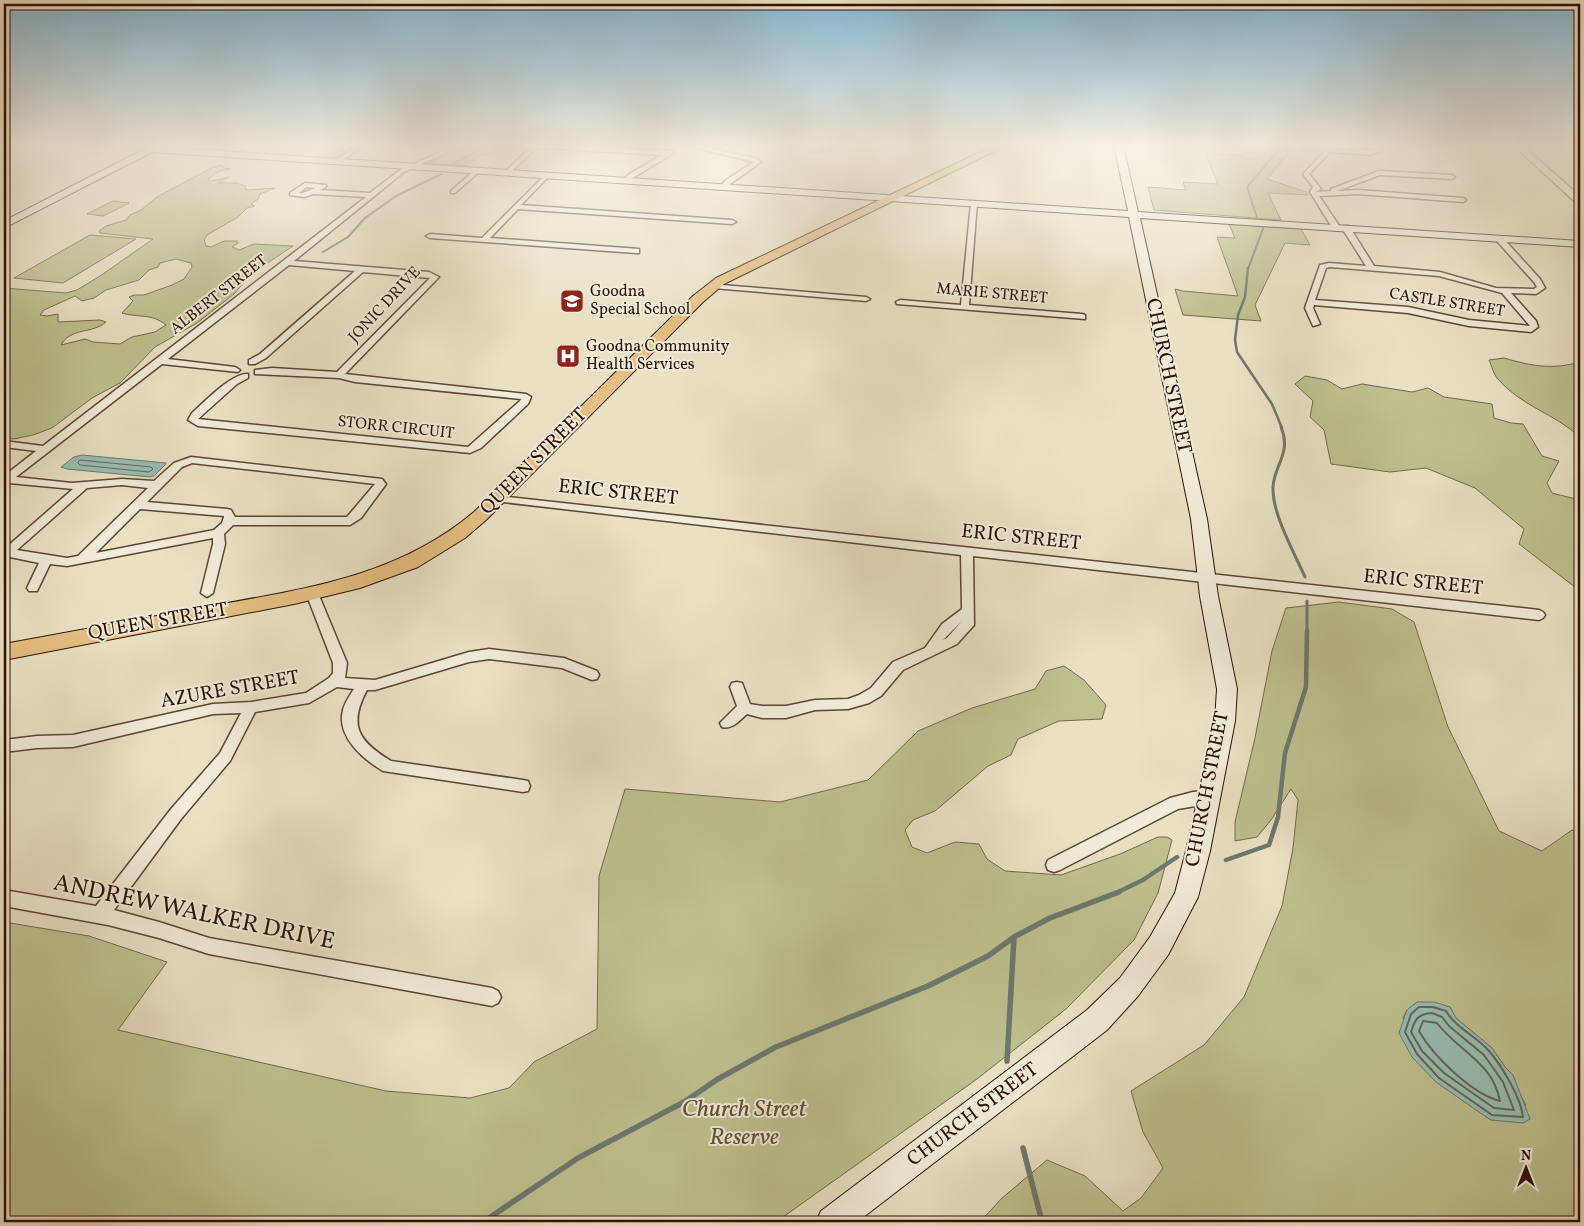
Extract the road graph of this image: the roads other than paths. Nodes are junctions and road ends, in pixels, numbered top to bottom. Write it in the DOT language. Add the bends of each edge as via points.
graph roads {
  1 [pos="48,202"];
  2 [pos="363,202"];
  3 [pos="521,202"];
  4 [pos="882,202"];
  5 [pos="963,202"];
  6 [pos="1130,202"];
  7 [pos="1324,202"];
  8 [pos="974,203"];
  9 [pos="876,205"];
  10 [pos="516,207"];
  11 [pos="1132,213"];
  12 [pos="732,222"];
  13 [pos="4,225"];
  14 [pos="1341,228"];
  15 [pos="430,236"];
  16 [pos="1499,239"];
  17 [pos="484,240"];
  18 [pos="1580,244"];
  19 [pos="636,251"];
  20 [pos="288,263"];
  21 [pos="1371,268"];
  22 [pos="361,270"];
  23 [pos="713,286"];
  24 [pos="1506,292"];
  25 [pos="866,299"];
  26 [pos="900,302"];
  27 [pos="1310,302"];
  28 [pos="965,307"];
  29 [pos="1082,317"];
  30 [pos="1316,324"];
  31 [pos="161,361"];
  32 [pos="261,365"];
  33 [pos="236,372"];
  34 [pos="338,375"];
  35 [pos="4,444"];
  36 [pos="45,449"];
  37 [pos="5,480"];
  38 [pos="157,485"];
  39 [pos="83,486"];
  40 [pos="498,499"];
  41 [pos="138,505"];
  42 [pos="229,521"];
  43 [pos="218,533"];
  44 [pos="966,551"];
  45 [pos="82,559"];
  46 [pos="46,560"];
  47 [pos="1206,578"];
  48 [pos="33,588"];
  49 [pos="208,593"];
  50 [pos="312,594"];
  51 [pos="1539,615"];
  52 [pos="5,651"];
  53 [pos="592,675"];
  54 [pos="334,682"];
  55 [pos="362,686"];
  56 [pos="737,687"];
  57 [pos="251,707"];
  58 [pos="745,708"];
  59 [pos="727,723"];
  60 [pos="4,746"];
  61 [pos="523,786"];
  62 [pos="1208,798"];
  63 [pos="1054,865"];
  64 [pos="4,898"];
  65 [pos="100,915"];
  66 [pos="492,997"];
  67 [pos="832,1222"];
  1 -- 13 [label="street"];
  2 -- 20 [label="street, ALBERT STREET"];
  3 -- 10 [label="street"];
  4 -- 9 [label="main road, QUEEN STREET"];
  5 -- 8 [label="street"];
  6 -- 11 [label="street, CHURCH STREET"];
  7 -- 14 [label="street"];
  8 -- 11 [label="street"];
  8 -- 28 [label="street"];
  9 -- 23 [label="main road, QUEEN STREET"];
  10 -- 12 [label="street" via="707,224"];
  10 -- 17 [label="street"];
  11 -- 14 [label="street"];
  11 -- 47 [label="street, CHURCH STREET" via="1199,519"];
  14 -- 16 [label="street"];
  14 -- 21 [label="street"];
  15 -- 17 [label="street"];
  16 -- 18 [label="street"];
  16 -- 24 [label="street" via="1541,288 1536,292"];
  17 -- 19 [label="street"];
  20 -- 22 [label="street, JONIC DRIVE"];
  20 -- 31 [label="street, ALBERT STREET"];
  21 -- 24 [label="street" via="1440,274"];
  21 -- 27 [label="street" via="1323,267"];
  22 -- 32 [label="street"];
  22 -- 34 [label="street, JONIC DRIVE" via="435,277"];
  23 -- 25 [label="street"];
  23 -- 40 [label="main road, QUEEN STREET"];
  24 -- 27 [label="street, CASTLE STREET" via="1534,327 1494,326 1408,310"];
  26 -- 28 [label="street, MARIE STREET"];
  27 -- 30 [label="street" via="1309,308"];
  28 -- 29 [label="street, MARIE STREET"];
  31 -- 33 [label="street"];
  31 -- 36 [label="street, ALBERT STREET"];
  32 -- 33 [label="street"];
  32 -- 34 [label="street, STORR CIRCUIT"];
  33 -- 34 [label="street, STORR CIRCUIT" via="193,420 470,450 525,402 526,397"];
  35 -- 36 [label="street"];
  36 -- 37 [label="street, ALBERT STREET"];
  37 -- 39 [label="street"];
  38 -- 39 [label="street" via="122,482"];
  38 -- 41 [label="street"];
  38 -- 42 [label="street" via="178,465 191,460 382,484 350,521"];
  39 -- 46 [label="street" via="10,553"];
  40 -- 44 [label="street, ERIC STREET"];
  40 -- 50 [label="main road, QUEEN STREET" via="459,534 411,562"];
  41 -- 42 [label="street" via="227,513"];
  41 -- 45 [label="street"];
  42 -- 43 [label="street"];
  43 -- 45 [label="street"];
  43 -- 49 [label="street" via="219,544"];
  44 -- 47 [label="street, ERIC STREET"];
  44 -- 58 [label="street" via="970,611 968,626 962,634 898,666 876,692 864,699 786,712"];
  45 -- 46 [label="street"];
  46 -- 48 [label="street"];
  47 -- 51 [label="street, ERIC STREET"];
  47 -- 62 [label="street, CHURCH STREET" via="1226,688 1225,721"];
  50 -- 52 [label="main road, QUEEN STREET"];
  50 -- 54 [label="street" via="340,663 340,674"];
  53 -- 55 [label="street" via="564,663 478,654 383,684"];
  54 -- 55 [label="street"];
  54 -- 57 [label="street, AZURE STREET" via="309,698"];
  55 -- 61 [label="street" via="350,712 352,732 372,758 388,767"];
  56 -- 58 [label="street"];
  57 -- 60 [label="street, AZURE STREET" via="213,709 73,741"];
  57 -- 65 [label="street" via="225,757 176,814"];
  58 -- 59 [label="street"];
  62 -- 63 [label="street" via="1175,803"];
  62 -- 67 [label="street, CHURCH STREET" via="1186,897 1159,946 1129,987 1097,1020"];
  64 -- 65 [label="street, ANDREW WALKER DRIVE"];
  65 -- 66 [label="street, ANDREW WALKER DRIVE" via="168,931 209,946"];
}
